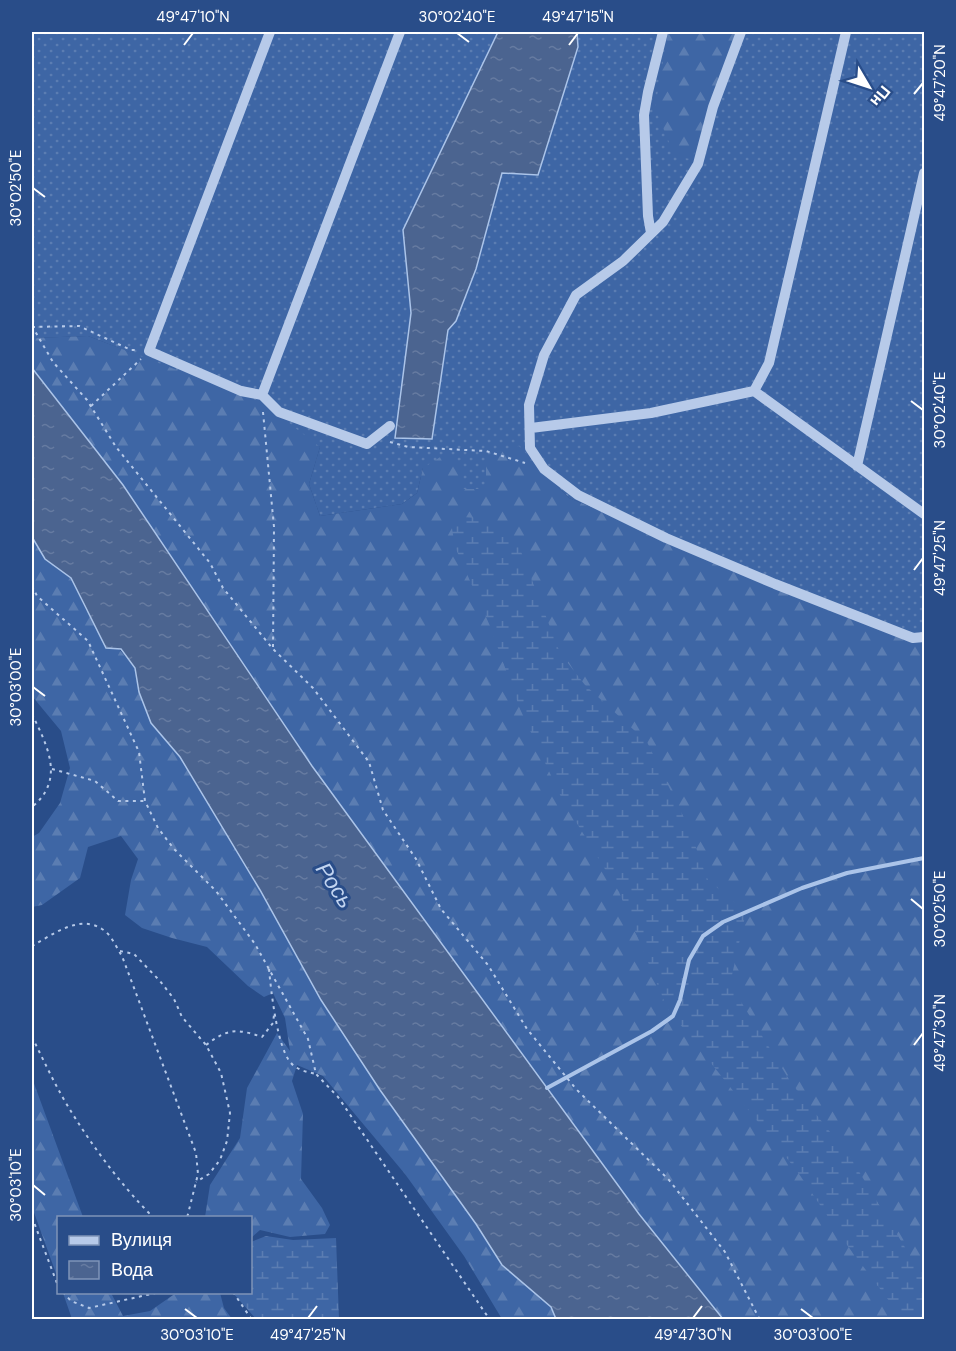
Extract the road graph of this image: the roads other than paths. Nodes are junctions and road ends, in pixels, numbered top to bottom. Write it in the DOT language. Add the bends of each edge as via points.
graph roads {
  1 [pos="270,32"];
  2 [pos="400,32"];
  3 [pos="663,32"];
  4 [pos="741,32"];
  5 [pos="846,32"];
  6 [pos="924,173"];
  7 [pos="651,233"];
  8 [pos="754,392"];
  9 [pos="262,395"];
  10 [pos="390,426"];
  11 [pos="531,428"];
  12 [pos="857,466"];
  13 [pos="924,514"];
  14 [pos="924,638"];
  1 -- 9 [label="street" via="149,351 241,391"];
  2 -- 9 [label="street"];
  3 -- 7 [label="street" via="644,116"];
  4 -- 7 [label="street" via="713,107 698,164 663,222"];
  5 -- 8 [label="street" via="769,363"];
  6 -- 12 [label="street"];
  7 -- 11 [label="street" via="623,261 576,296 544,354 530,405"];
  8 -- 11 [label="street" via="651,413"];
  8 -- 12 [label="street"];
  9 -- 10 [label="street" via="279,412 367,444"];
  11 -- 14 [label="street" via="530,448 544,469 578,495 775,584 913,638"];
  12 -- 13 [label="street"];
}
